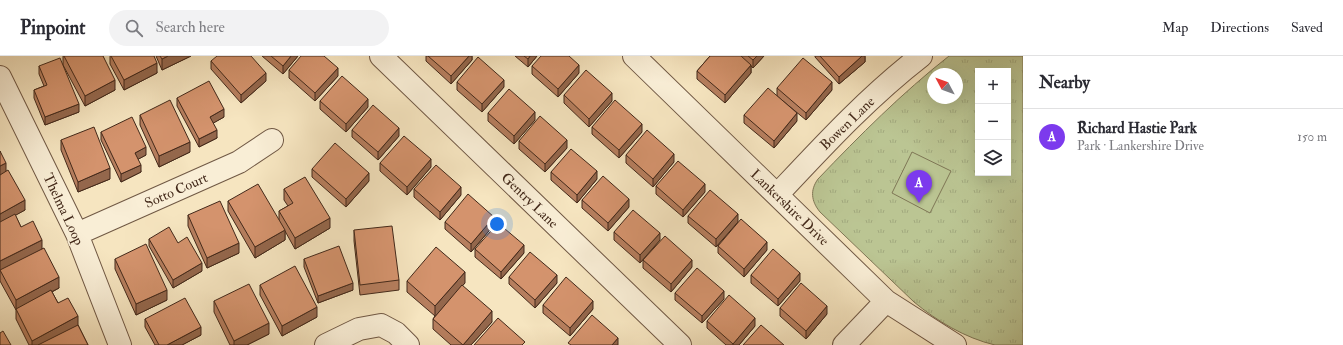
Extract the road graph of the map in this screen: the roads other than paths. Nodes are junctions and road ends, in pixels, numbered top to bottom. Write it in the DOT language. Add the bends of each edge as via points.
graph roads {
  1 [pos="381,56"];
  2 [pos="921,56"];
  3 [pos="645,60"];
  4 [pos="0,77"];
  5 [pos="272,140"];
  6 [pos="777,194"];
  7 [pos="77,234"];
  8 [pos="886,300"];
  9 [pos="120,345"];
  10 [pos="326,345"];
  11 [pos="408,345"];
  12 [pos="680,345"];
  13 [pos="844,345"];
  14 [pos="955,345"];
  1 -- 12 [label="street, Gentry Lane"];
  2 -- 6 [label="street, Bowen Lane" via="842,125"];
  3 -- 6 [label="street, Lankershire Drive"];
  4 -- 7 [label="street, Thelma Loop"];
  5 -- 7 [label="street, Sotto Court" via="239,162"];
  6 -- 8 [label="street, Lankershire Drive"];
  7 -- 9 [label="street, Thelma Loop"];
  8 -- 13 [label="street"];
  8 -- 14 [label="street, Lankershire Drive"];
  10 -- 11 [label="street" via="360,329 381,325 396,333"];
}
